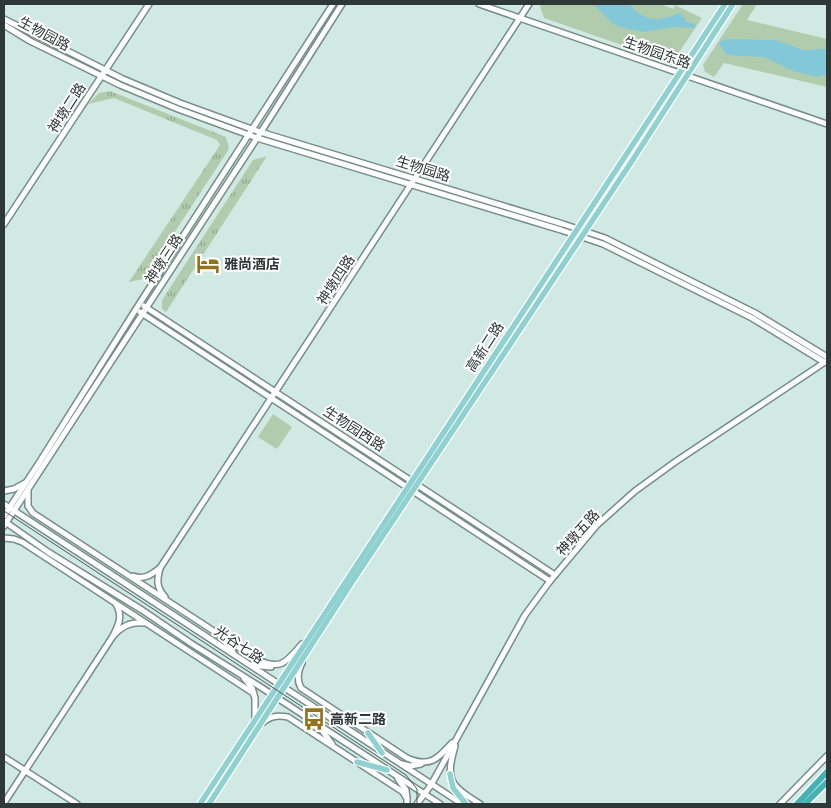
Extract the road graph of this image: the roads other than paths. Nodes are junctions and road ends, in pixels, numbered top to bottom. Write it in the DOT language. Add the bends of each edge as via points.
graph roads {
  1 [pos="149,4"];
  2 [pos="333,4"];
  3 [pos="342,4"];
  4 [pos="479,4"];
  5 [pos="529,4"];
  6 [pos="725,4"];
  7 [pos="733,4"];
  8 [pos="520,18"];
  9 [pos="4,19"];
  10 [pos="4,25"];
  11 [pos="105,71"];
  12 [pos="679,73"];
  13 [pos="686,75"];
  14 [pos="101,76"];
  15 [pos="827,124"];
  16 [pos="253,129"];
  17 [pos="261,132"];
  18 [pos="250,135"];
  19 [pos="257,138"];
  20 [pos="415,179"];
  21 [pos="412,184"];
  22 [pos="4,224"];
  23 [pos="575,231"];
  24 [pos="582,234"];
  25 [pos="140,303"];
  26 [pos="146,307"];
  27 [pos="136,309"];
  28 [pos="142,313"];
  29 [pos="826,360"];
  30 [pos="276,391"];
  31 [pos="272,397"];
  32 [pos="27,485"];
  33 [pos="413,485"];
  34 [pos="4,491"];
  35 [pos="4,504"];
  36 [pos="11,509"];
  37 [pos="33,513"];
  38 [pos="4,516"];
  39 [pos="5,523"];
  40 [pos="48,533"];
  41 [pos="5,538"];
  42 [pos="27,538"];
  43 [pos="48,552"];
  44 [pos="85,557"];
  45 [pos="113,566"];
  46 [pos="160,568"];
  47 [pos="63,569"];
  48 [pos="128,575"];
  49 [pos="555,575"];
  50 [pos="550,581"];
  51 [pos="170,602"];
  52 [pos="116,604"];
  53 [pos="146,624"];
  54 [pos="317,627"];
  55 [pos="219,634"];
  56 [pos="113,636"];
  57 [pos="167,637"];
  58 [pos="192,644"];
  59 [pos="307,652"];
  60 [pos="236,657"];
  61 [pos="248,664"];
  62 [pos="279,665"];
  63 [pos="240,674"];
  64 [pos="281,687"];
  65 [pos="301,688"];
  66 [pos="272,694"];
  67 [pos="255,698"];
  68 [pos="277,698"];
  69 [pos="306,703"];
  70 [pos="279,715"];
  71 [pos="306,718"];
  72 [pos="255,720"];
  73 [pos="262,723"];
  74 [pos="319,726"];
  75 [pos="368,732"];
  76 [pos="459,735"];
  77 [pos="334,747"];
  78 [pos="382,753"];
  79 [pos="827,756"];
  80 [pos="4,757"];
  81 [pos="356,762"];
  82 [pos="429,762"];
  83 [pos="398,763"];
  84 [pos="387,770"];
  85 [pos="25,771"];
  86 [pos="827,772"];
  87 [pos="450,774"];
  88 [pos="394,775"];
  89 [pos="827,782"];
  90 [pos="431,785"];
  91 [pos="425,794"];
  92 [pos="407,801"];
  93 [pos="4,803"];
  94 [pos="78,804"];
  95 [pos="200,804"];
  96 [pos="209,804"];
  97 [pos="417,804"];
  98 [pos="423,804"];
  99 [pos="440,804"];
  100 [pos="462,804"];
  101 [pos="466,804"];
  102 [pos="480,804"];
  103 [pos="780,804"];
  104 [pos="797,804"];
  105 [pos="806,804"];
  1 -- 11 [label="street, 神墩二路"];
  2 -- 16 [label="street, 神墩三路"];
  3 -- 17 [label="street, 神墩三路"];
  4 -- 8 [label="street, 生物园东路"];
  5 -- 8 [label="street, 神墩四路"];
  6 -- 12 [label="main road, 高新二路"];
  7 -- 13 [label="main road, 高新二路"];
  8 -- 12 [label="street, 生物园东路"];
  8 -- 20 [label="street, 神墩四路"];
  9 -- 11 [label="street, 生物园路"];
  10 -- 14 [label="street, 生物园路"];
  11 -- 14 [label="street, 神墩二路"];
  11 -- 16 [label="street, 生物园路"];
  12 -- 13 [label="street, 生物园东路"];
  12 -- 23 [label="main road, 高新二路"];
  13 -- 15 [label="street, 生物园东路"];
  13 -- 24 [label="main road, 高新二路"];
  14 -- 18 [label="street, 生物园路"];
  14 -- 22 [label="street, 神墩二路"];
  16 -- 17 [label="street, 生物园路"];
  16 -- 18 [label="street, 神墩三路"];
  17 -- 19 [label="street, 神墩三路"];
  17 -- 20 [label="street, 生物园路"];
  18 -- 19 [label="street, 生物园路"];
  18 -- 25 [label="street, 神墩三路"];
  19 -- 21 [label="street, 生物园路"];
  19 -- 26 [label="street, 神墩三路"];
  20 -- 21 [label="street, 神墩四路"];
  20 -- 23 [label="street, 生物园路"];
  21 -- 23 [label="street, 生物园路"];
  21 -- 30 [label="street, 神墩四路"];
  23 -- 24 [label="street, 生物园路"];
  23 -- 33 [label="main road, 高新二路"];
  24 -- 29 [label="street, 生物园路" via="752,318"];
  24 -- 33 [label="main road, 高新二路"];
  25 -- 26 [label="street, 生物园西路"];
  25 -- 27 [label="street, 神墩三路"];
  26 -- 28 [label="street, 神墩三路"];
  26 -- 30 [label="street, 生物园西路"];
  27 -- 28 [label="street, 生物园西路"];
  27 -- 32 [label="street, 神墩三路"];
  28 -- 31 [label="street, 生物园西路"];
  28 -- 32 [label="street, 神墩三路"];
  29 -- 49 [label="street, 神墩五路" via="635,491 597,526"];
  30 -- 31 [label="street, 神墩四路"];
  30 -- 33 [label="street, 生物园西路"];
  31 -- 33 [label="street, 生物园西路"];
  31 -- 46 [label="street, 神墩四路"];
  32 -- 34 [label="street"];
  32 -- 36 [label="street, 神墩三路"];
  32 -- 37 [label="street" via="28,506"];
  33 -- 49 [label="street, 生物园西路"];
  33 -- 50 [label="street, 生物园西路"];
  33 -- 54 [label="main road, 高新二路"];
  33 -- 59 [label="main road, 高新二路"];
  35 -- 36 [label="street, 光谷七路"];
  36 -- 38 [label="street, 神墩三路"];
  36 -- 39 [label="street, 神墩三路"];
  36 -- 40 [label="street, 光谷七路"];
  37 -- 40 [label="street"];
  37 -- 45 [label="street"];
  39 -- 42 [label="street, 光谷七路"];
  40 -- 44 [label="street, 光谷七路"];
  41 -- 42 [label="street" via="18,535"];
  41 -- 47 [label="street" via="22,542"];
  42 -- 43 [label="street, 光谷七路"];
  43 -- 47 [label="street"];
  43 -- 58 [label="street, 光谷七路"];
  44 -- 45 [label="street"];
  44 -- 60 [label="street, 光谷七路"];
  45 -- 48 [label="street"];
  46 -- 48 [label="street" via="144,578"];
  46 -- 51 [label="street" via="157,586"];
  47 -- 52 [label="street"];
  48 -- 51 [label="street"];
  49 -- 50 [label="street, 神墩五路"];
  50 -- 76 [label="street, 神墩五路" via="525,615"];
  51 -- 55 [label="street"];
  52 -- 53 [label="street"];
  52 -- 56 [label="street" via="120,623"];
  53 -- 56 [label="street" via="127,624"];
  53 -- 57 [label="street"];
  54 -- 62 [label="street" via="288,660"];
  54 -- 64 [label="main road, 高新二路"];
  55 -- 60 [label="street"];
  55 -- 62 [label="street" via="258,660"];
  56 -- 85 [label="street"];
  57 -- 58 [label="street"];
  57 -- 67 [label="street" via="253,693"];
  58 -- 63 [label="street, 光谷七路"];
  59 -- 64 [label="main road, 高新二路"];
  59 -- 65 [label="street" via="298,675"];
  60 -- 61 [label="street, 光谷七路"];
  61 -- 62 [label="street" via="268,668"];
  61 -- 64 [label="street, 光谷七路"];
  63 -- 66 [label="street, 光谷七路"];
  63 -- 67 [label="street" via="252,688"];
  64 -- 66 [label="main road, 高新二路"];
  64 -- 68 [label="main road, 高新二路"];
  64 -- 69 [label="street, 光谷七路"];
  65 -- 69 [label="street"];
  65 -- 75 [label="street"];
  66 -- 68 [label="street, 光谷七路"];
  66 -- 72 [label="main road, 高新二路"];
  67 -- 72 [label="street"];
  68 -- 71 [label="street, 光谷七路"];
  68 -- 73 [label="main road, 高新二路"];
  69 -- 78 [label="street, 光谷七路"];
  70 -- 71 [label="street"];
  70 -- 73 [label="street"];
  70 -- 77 [label="street" via="288,717"];
  71 -- 74 [label="street, 光谷七路"];
  72 -- 95 [label="main road, 高新二路"];
  73 -- 96 [label="main road, 高新二路"];
  74 -- 77 [label="street"];
  74 -- 84 [label="street, 光谷七路"];
  75 -- 78 [label="main road"];
  75 -- 82 [label="street" via="408,758"];
  76 -- 82 [label="street" via="439,757"];
  76 -- 87 [label="street"];
  76 -- 90 [label="street, 神墩五路"];
  77 -- 81 [label="street"];
  78 -- 83 [label="street, 光谷七路"];
  79 -- 103 [label="street"];
  80 -- 85 [label="street"];
  81 -- 84 [label="main road"];
  81 -- 92 [label="street" via="403,792"];
  82 -- 83 [label="street" via="410,766"];
  83 -- 90 [label="street, 光谷七路"];
  84 -- 88 [label="street, 光谷七路"];
  85 -- 93 [label="street"];
  85 -- 94 [label="street"];
  86 -- 104 [label="highway"];
  87 -- 101 [label="main road" via="453,788"];
  87 -- 102 [label="street" via="459,790"];
  88 -- 91 [label="street, 光谷七路"];
  88 -- 92 [label="street" via="406,790"];
  89 -- 105 [label="highway"];
  90 -- 91 [label="street, 神墩五路"];
  90 -- 100 [label="street, 光谷七路"];
  91 -- 97 [label="street, 神墩五路"];
  91 -- 98 [label="street, 神墩五路"];
  91 -- 99 [label="street, 光谷七路"];
}
